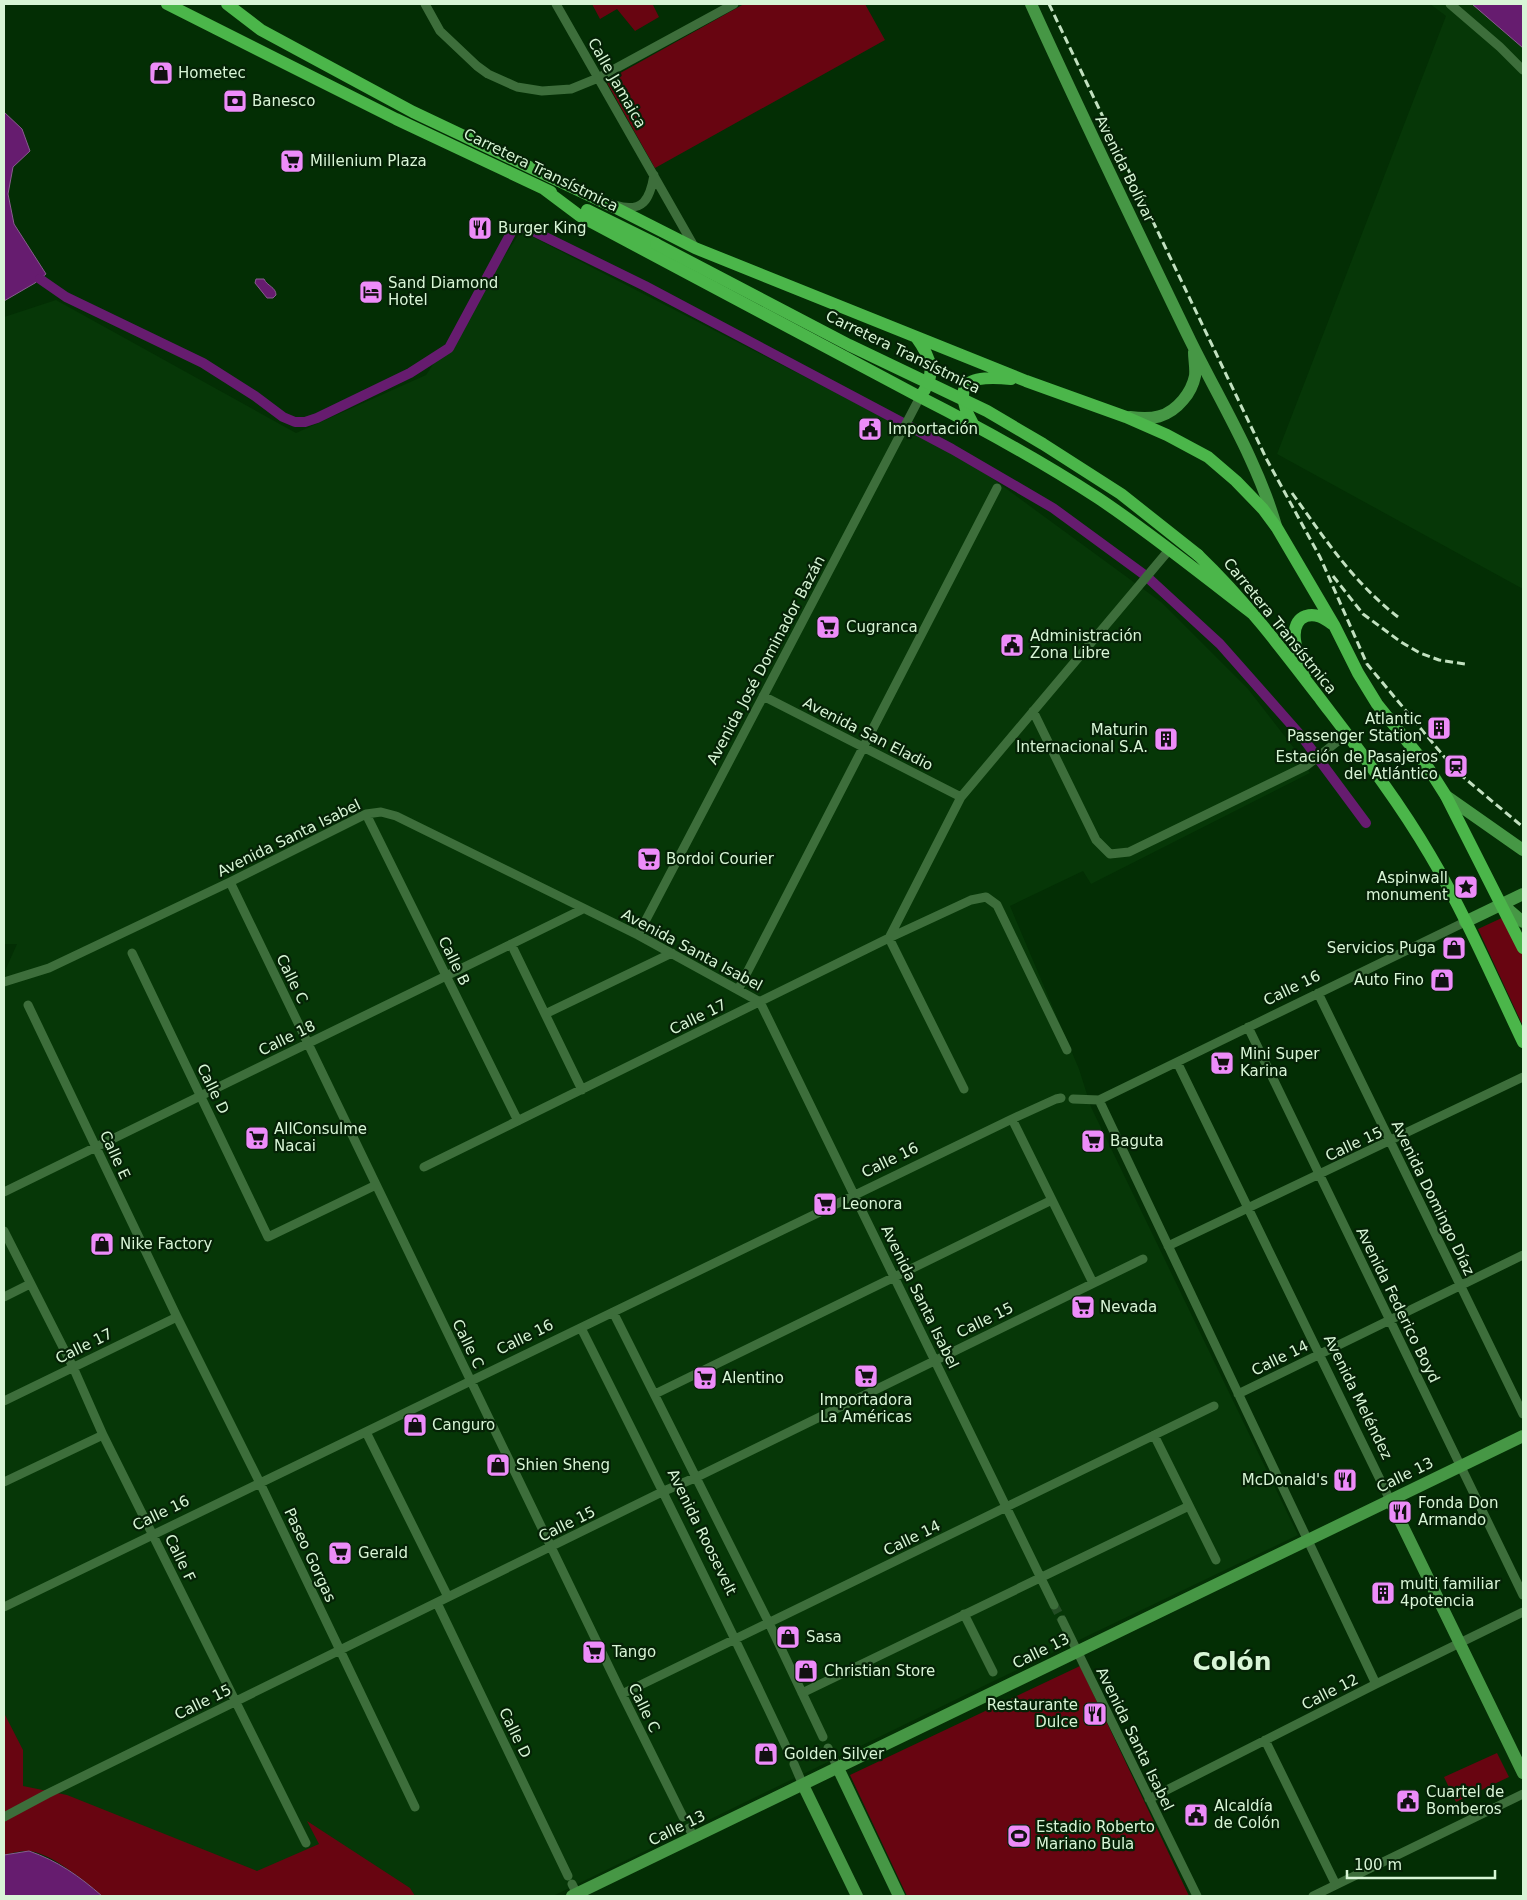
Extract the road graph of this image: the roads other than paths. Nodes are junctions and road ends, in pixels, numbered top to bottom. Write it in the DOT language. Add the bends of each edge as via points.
graph roads {
  1 [pos="168,4"];
  2 [pos="180,4"];
  3 [pos="227,4"];
  4 [pos="425,4"];
  5 [pos="556,4"];
  6 [pos="734,4"];
  7 [pos="1030,4"];
  8 [pos="1450,4"];
  9 [pos="213,26"];
  10 [pos="1523,70"];
  11 [pos="598,78"];
  12 [pos="654,175"];
  13 [pos="544,189"];
  14 [pos="600,200"];
  15 [pos="695,248"];
  16 [pos="915,336"];
  17 [pos="1193,347"];
  18 [pos="1026,381"];
  19 [pos="920,398"];
  20 [pos="1126,417"];
  21 [pos="973,424"];
  22 [pos="997,488"];
  23 [pos="1277,528"];
  24 [pos="1169,550"];
  25 [pos="1253,614"];
  26 [pos="1334,625"];
  27 [pos="1308,684"];
  28 [pos="763,696"];
  29 [pos="1033,712"];
  30 [pos="1347,734"];
  31 [pos="863,748"];
  32 [pos="1446,796"];
  33 [pos="961,798"];
  34 [pos="366,814"];
  35 [pos="1523,850"];
  36 [pos="230,882"];
  37 [pos="1523,894"];
  38 [pos="1502,904"];
  39 [pos="583,908"];
  40 [pos="1465,922"];
  41 [pos="1523,922"];
  42 [pos="638,935"];
  43 [pos="890,938"];
  44 [pos="511,944"];
  45 [pos="1523,948"];
  46 [pos="132,953"];
  47 [pos="672,953"];
  48 [pos="446,975"];
  49 [pos="4,982"];
  50 [pos="738,990"];
  51 [pos="1318,993"];
  52 [pos="760,1002"];
  53 [pos="28,1005"];
  54 [pos="545,1014"];
  55 [pos="1248,1027"];
  56 [pos="1523,1042"];
  57 [pos="308,1043"];
  58 [pos="1067,1050"];
  59 [pos="1178,1062"];
  60 [pos="1523,1077"];
  61 [pos="964,1089"];
  62 [pos="582,1090"];
  63 [pos="201,1096"];
  64 [pos="1061,1098"];
  65 [pos="1073,1099"];
  66 [pos="1099,1100"];
  67 [pos="1012,1119"];
  68 [pos="518,1121"];
  69 [pos="1391,1141"];
  70 [pos="96,1146"];
  71 [pos="424,1167"];
  72 [pos="1320,1175"];
  73 [pos="376,1185"];
  74 [pos="4,1192"];
  75 [pos="855,1195"];
  76 [pos="1052,1200"];
  77 [pos="1248,1207"];
  78 [pos="4,1231"];
  79 [pos="1168,1246"];
  80 [pos="1523,1255"];
  81 [pos="1144,1259"];
  82 [pos="895,1277"];
  83 [pos="1093,1283"];
  84 [pos="30,1284"];
  85 [pos="1461,1286"];
  86 [pos="4,1297"];
  87 [pos="613,1312"];
  88 [pos="177,1317"];
  89 [pos="1390,1320"];
  90 [pos="581,1328"];
  91 [pos="1320,1354"];
  92 [pos="935,1360"];
  93 [pos="73,1367"];
  94 [pos="471,1381"];
  95 [pos="655,1394"];
  96 [pos="1238,1394"];
  97 [pos="4,1401"];
  98 [pos="1214,1406"];
  99 [pos="1523,1414"];
  100 [pos="366,1432"];
  101 [pos="103,1435"];
  102 [pos="1154,1435"];
  103 [pos="1523,1436"];
  104 [pos="1461,1465"];
  105 [pos="697,1477"];
  106 [pos="4,1482"];
  107 [pos="260,1483"];
  108 [pos="664,1491"];
  109 [pos="1390,1500"];
  110 [pos="1190,1506"];
  111 [pos="1007,1507"];
  112 [pos="153,1535"];
  113 [pos="1308,1540"];
  114 [pos="551,1547"];
  115 [pos="1216,1560"];
  116 [pos="1041,1577"];
  117 [pos="1523,1595"];
  118 [pos="448,1597"];
  119 [pos="437,1603"];
  120 [pos="1054,1605"];
  121 [pos="4,1607"];
  122 [pos="1523,1612"];
  123 [pos="964,1614"];
  124 [pos="1062,1620"];
  125 [pos="769,1623"];
  126 [pos="735,1638"];
  127 [pos="1460,1643"];
  128 [pos="340,1651"];
  129 [pos="1077,1652"];
  130 [pos="993,1672"];
  131 [pos="1376,1684"];
  132 [pos="802,1693"];
  133 [pos="622,1694"];
  134 [pos="236,1702"];
  135 [pos="823,1737"];
  136 [pos="1266,1740"];
  137 [pos="828,1748"];
  138 [pos="789,1753"];
  139 [pos="794,1764"];
  140 [pos="838,1768"];
  141 [pos="1523,1773"];
  142 [pos="803,1784"];
  143 [pos="1523,1794"];
  144 [pos="1149,1799"];
  145 [pos="415,1806"];
  146 [pos="4,1817"];
  147 [pos="683,1817"];
  148 [pos="306,1844"];
  149 [pos="1336,1885"];
  150 [pos="572,1888"];
  151 [pos="857,1896"];
  152 [pos="899,1896"];
  153 [pos="1196,1896"];
  154 [pos="1313,1896"];
  1 -- 9 [label="main road, Carretera Transístmica"];
  2 -- 9 [label="main road"];
  3 -- 14 [label="main road, Carretera Transístmica" via="261,30 413,112"];
  4 -- 11 [label="street" via="450,43 488,74 517,87 564,90"];
  5 -- 11 [label="street, Calle Jamaica"];
  6 -- 11 [label="street"];
  7 -- 17 [label="main road, Avenida Bolívar"];
  8 -- 10 [label="street"];
  9 -- 13 [label="main road, Carretera Transístmica" via="396,119"];
  11 -- 12 [label="street, Calle Jamaica"];
  12 -- 14 [label="street" via="651,194 645,202 622,207"];
  12 -- 15 [label="street, Calle Jamaica"];
  13 -- 19 [label="main road" via="580,216"];
  13 -- 25 [label="main road, Carretera Transístmica, bridge" via="987,411 1043,444 1122,494 1198,555 1227,582"];
  14 -- 15 [label="main road, Carretera Transístmica"];
  15 -- 16 [label="main road, Carretera Transístmica"];
  16 -- 18 [label="main road, Carretera Transístmica"];
  16 -- 19 [label="main road" via="926,351 931,372"];
  17 -- 20 [label="main road, Avenida Bolívar" via="1193,383 1175,409 1162,416 1145,419"];
  17 -- 23 [label="main road, Avenida Bolívar" via="1254,467"];
  18 -- 20 [label="main road, Carretera Transístmica"];
  18 -- 21 [label="main road" via="992,377 967,384 962,399"];
  19 -- 21 [label="main road"];
  19 -- 28 [label="street, Avenida José Dominador Bazán"];
  20 -- 23 [label="main road, Carretera Transístmica" via="1208,457 1236,481"];
  21 -- 24 [label="main road" via="1100,499"];
  22 -- 31 [label="street"];
  23 -- 26 [label="main road, Carretera Transístmica"];
  24 -- 25 [label="main road"];
  24 -- 29 [label="street"];
  25 -- 27 [label="main road, Carretera Transístmica"];
  26 -- 27 [label="main road" via="1310,615 1302,618 1296,626 1295,643"];
  26 -- 32 [label="main road, Carretera Transístmica" via="1377,704"];
  27 -- 30 [label="main road, Carretera Transístmica"];
  28 -- 31 [label="street, Avenida San Eladio"];
  28 -- 42 [label="street, Avenida José Dominador Bazán"];
  29 -- 30 [label="street" via="1096,840 1110,854 1129,852 1306,766"];
  29 -- 33 [label="street"];
  30 -- 40 [label="main road, Carretera Transístmica" via="1426,847"];
  31 -- 33 [label="street, Avenida San Eladio"];
  31 -- 50 [label="street"];
  32 -- 35 [label="main road"];
  32 -- 38 [label="main road, Carretera Transístmica"];
  33 -- 43 [label="street"];
  34 -- 36 [label="street, Avenida Santa Isabel"];
  34 -- 39 [label="street, Avenida Santa Isabel" via="381,812 396,816"];
  34 -- 48 [label="street, Calle B"];
  36 -- 49 [label="street, Avenida Santa Isabel" via="48,968"];
  36 -- 57 [label="street, Calle C"];
  37 -- 38 [label="main road, Calle 16"];
  38 -- 40 [label="main road, Calle 16"];
  38 -- 41 [label="main road"];
  38 -- 45 [label="main road, Carretera Transístmica"];
  39 -- 42 [label="street, Avenida Santa Isabel"];
  39 -- 44 [label="street, Calle 18"];
  40 -- 51 [label="street, Calle 16"];
  40 -- 56 [label="main road, Carretera Transístmica"];
  42 -- 47 [label="street, Avenida Santa Isabel"];
  43 -- 52 [label="street, Calle 17"];
  43 -- 58 [label="street, Calle 17" via="971,900 986,897 997,905"];
  43 -- 61 [label="street"];
  44 -- 48 [label="street, Calle 18"];
  44 -- 54 [label="street"];
  46 -- 63 [label="street, Calle D"];
  47 -- 50 [label="street, Avenida Santa Isabel"];
  47 -- 54 [label="street"];
  48 -- 57 [label="street, Calle 18"];
  48 -- 68 [label="street, Calle B"];
  50 -- 52 [label="street, Avenida Santa Isabel"];
  51 -- 55 [label="street, Calle 16"];
  51 -- 69 [label="street, Avenida Domingo Díaz"];
  52 -- 62 [label="street, Calle 17"];
  52 -- 75 [label="street, Avenida Santa Isabel"];
  53 -- 70 [label="street, Calle E"];
  54 -- 62 [label="street"];
  55 -- 59 [label="street, Calle 16"];
  55 -- 72 [label="street, Avenida Federico Boyd"];
  57 -- 63 [label="street, Calle 18"];
  57 -- 73 [label="street, Calle C"];
  59 -- 66 [label="street, Calle 16"];
  59 -- 77 [label="street, Avenida Meléndez"];
  60 -- 69 [label="street, Calle 15"];
  62 -- 68 [label="street, Calle 17"];
  63 -- 70 [label="street, Calle 18"];
  63 -- 73 [label="street, Calle D" via="268,1237"];
  64 -- 67 [label="street, Calle 16"];
  65 -- 66 [label="street, Calle 16"];
  66 -- 79 [label="street"];
  67 -- 75 [label="street, Calle 16"];
  67 -- 76 [label="street"];
  68 -- 71 [label="street, Calle 17"];
  69 -- 72 [label="street, Calle 15"];
  69 -- 85 [label="street, Avenida Domingo Díaz"];
  70 -- 74 [label="street, Calle 18"];
  70 -- 88 [label="street, Calle E"];
  72 -- 77 [label="street, Calle 15"];
  72 -- 89 [label="street, Avenida Federico Boyd"];
  73 -- 94 [label="street, Calle C"];
  75 -- 82 [label="street, Avenida Santa Isabel"];
  75 -- 87 [label="street, Calle 16"];
  76 -- 82 [label="street"];
  76 -- 83 [label="street"];
  77 -- 79 [label="street, Calle 15"];
  77 -- 91 [label="street, Avenida Meléndez"];
  78 -- 84 [label="street, Calle F"];
  79 -- 96 [label="street"];
  80 -- 85 [label="street, Calle 14"];
  81 -- 83 [label="street, Calle 15"];
  82 -- 92 [label="street, Avenida Santa Isabel"];
  82 -- 95 [label="street"];
  83 -- 92 [label="street, Calle 15"];
  84 -- 86 [label="street"];
  84 -- 93 [label="street, Calle F"];
  85 -- 89 [label="street, Calle 14"];
  85 -- 99 [label="street, Avenida Domingo Díaz"];
  87 -- 90 [label="street, Calle 16"];
  87 -- 95 [label="street, Avenida Roosevelt"];
  88 -- 93 [label="street, Calle 17"];
  88 -- 107 [label="street, Paseo Gorgas"];
  89 -- 91 [label="street, Calle 14"];
  89 -- 104 [label="street, Avenida Federico Boyd"];
  90 -- 94 [label="street, Calle 16"];
  90 -- 108 [label="street, Avenida Roosevelt"];
  91 -- 96 [label="street, Calle 14"];
  91 -- 109 [label="street, Avenida Meléndez"];
  92 -- 105 [label="street, Calle 15"];
  92 -- 111 [label="street, Avenida Santa Isabel"];
  93 -- 97 [label="street, Calle 17"];
  93 -- 101 [label="street, Calle F"];
  94 -- 100 [label="street, Calle 16"];
  94 -- 114 [label="street, Calle C"];
  95 -- 105 [label="street, Avenida Roosevelt"];
  96 -- 113 [label="street"];
  98 -- 102 [label="street, Calle 14"];
  100 -- 107 [label="street, Calle 16"];
  100 -- 118 [label="street"];
  101 -- 106 [label="street"];
  101 -- 112 [label="street, Calle F"];
  102 -- 110 [label="street"];
  102 -- 111 [label="street, Calle 14"];
  103 -- 104 [label="main road, Calle 13"];
  104 -- 109 [label="main road, Calle 13"];
  104 -- 117 [label="street, Avenida Federico Boyd"];
  105 -- 108 [label="street, Calle 15"];
  105 -- 125 [label="street, Avenida Roosevelt"];
  107 -- 112 [label="street, Calle 16"];
  107 -- 128 [label="street, Paseo Gorgas"];
  108 -- 114 [label="street, Calle 15"];
  108 -- 126 [label="street, Avenida Roosevelt"];
  109 -- 113 [label="main road, Calle 13"];
  109 -- 127 [label="main road, Avenida Meléndez"];
  110 -- 115 [label="street"];
  110 -- 116 [label="street"];
  111 -- 116 [label="street, Avenida Santa Isabel"];
  111 -- 125 [label="street, Calle 14"];
  112 -- 121 [label="street, Calle 16"];
  112 -- 134 [label="street, Calle F"];
  113 -- 129 [label="main road, Calle 13"];
  113 -- 131 [label="street"];
  114 -- 118 [label="street, Calle 15"];
  114 -- 133 [label="street, Calle C"];
  116 -- 120 [label="street, Avenida Santa Isabel"];
  116 -- 123 [label="street"];
  118 -- 119 [label="street, Calle 15"];
  119 -- 128 [label="street, Calle 15"];
  119 -- 150 [label="street, Calle D"];
  122 -- 127 [label="street, Calle 12"];
  123 -- 130 [label="street"];
  123 -- 132 [label="street"];
  124 -- 129 [label="street, Avenida Santa Isabel"];
  125 -- 126 [label="street, Calle 14"];
  125 -- 132 [label="street, Avenida Roosevelt"];
  126 -- 133 [label="street, Calle 14"];
  126 -- 138 [label="street, Avenida Roosevelt"];
  127 -- 131 [label="street, Calle 12"];
  127 -- 141 [label="main road, Avenida Meléndez"];
  128 -- 134 [label="street, Calle 15"];
  128 -- 145 [label="street, Paseo Gorgas"];
  129 -- 140 [label="main road, Calle 13"];
  129 -- 144 [label="street, Avenida Santa Isabel"];
  131 -- 136 [label="street, Calle 12"];
  132 -- 135 [label="street, Avenida Roosevelt"];
  133 -- 147 [label="street, Calle C"];
  134 -- 146 [label="street, Calle 15"];
  134 -- 148 [label="street, Calle F"];
  136 -- 144 [label="street, Calle 12"];
  136 -- 149 [label="street"];
  137 -- 140 [label="street"];
  139 -- 142 [label="street"];
  140 -- 142 [label="main road, Calle 13"];
  140 -- 152 [label="main road"];
  142 -- 150 [label="main road, Calle 13"];
  142 -- 151 [label="main road"];
  143 -- 149 [label="street"];
  144 -- 153 [label="street, Avenida Santa Isabel"];
  149 -- 154 [label="street"];
}
